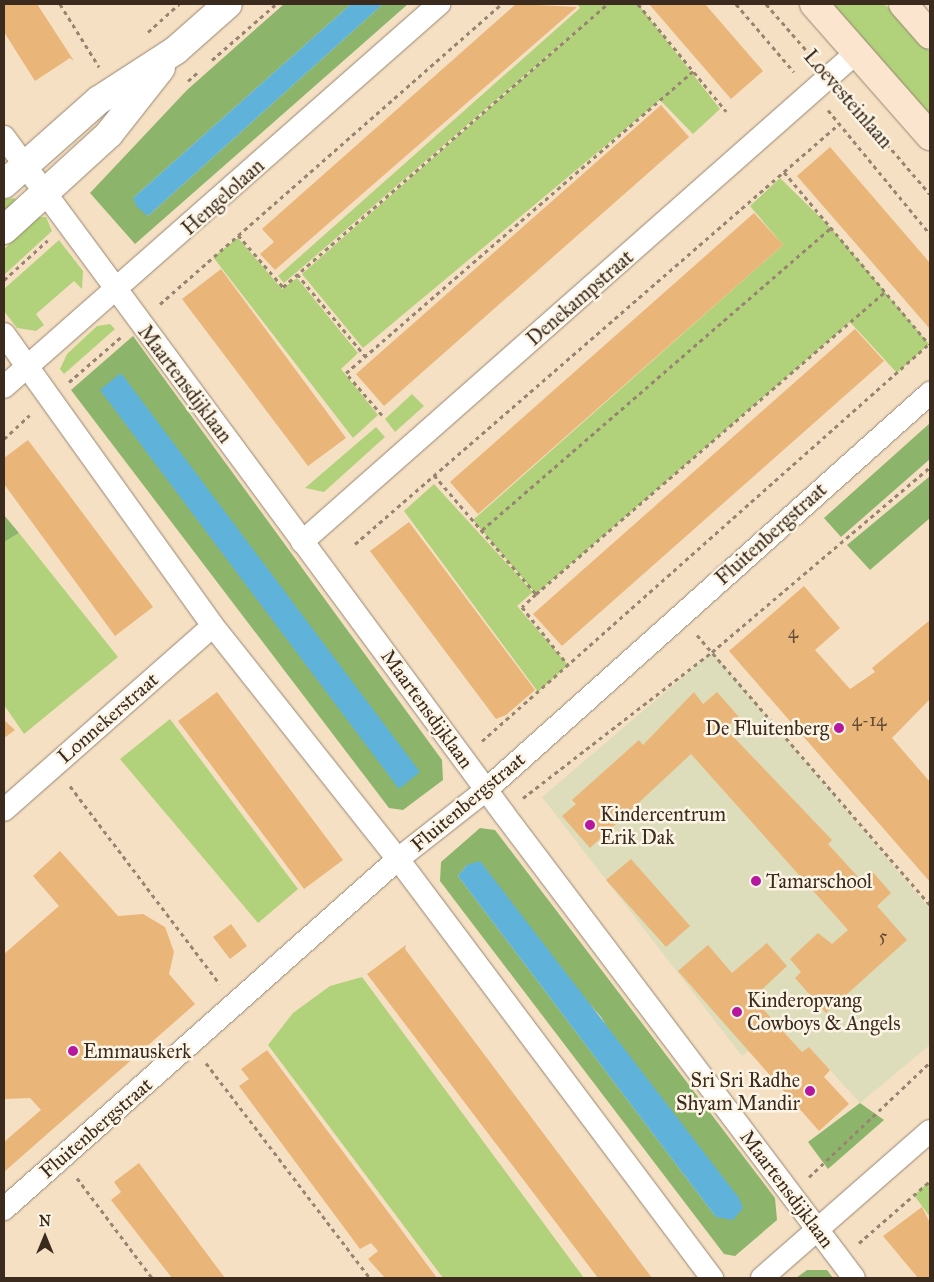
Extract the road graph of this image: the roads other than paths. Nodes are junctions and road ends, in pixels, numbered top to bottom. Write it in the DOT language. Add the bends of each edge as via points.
graph roads {
  1 [pos="228,4"];
  2 [pos="440,4"];
  3 [pos="814,4"];
  4 [pos="904,4"];
  5 [pos="930,35"];
  6 [pos="176,50"];
  7 [pos="856,52"];
  8 [pos="930,136"];
  9 [pos="4,138"];
  10 [pos="26,163"];
  11 [pos="4,184"];
  12 [pos="45,191"];
  13 [pos="4,230"];
  14 [pos="119,289"];
  15 [pos="4,334"];
  16 [pos="29,365"];
  17 [pos="4,387"];
  18 [pos="930,393"];
  19 [pos="302,542"];
  20 [pos="213,626"];
  21 [pos="486,790"];
  22 [pos="4,810"];
  23 [pos="398,859"];
  24 [pos="930,1131"];
  25 [pos="4,1209"];
  26 [pos="818,1231"];
  27 [pos="712,1278"];
  28 [pos="762,1278"];
  29 [pos="854,1278"];
  1 -- 6 [label="street"];
  2 -- 14 [label="street, Hengelolaan"];
  3 -- 7 [label="main road, Loevesteinlaan"];
  4 -- 5 [label="main road"];
  6 -- 10 [label="street" via="99,100"];
  6 -- 12 [label="street" via="108,134"];
  7 -- 8 [label="main road, Loevesteinlaan"];
  7 -- 19 [label="street, Denekampstraat"];
  9 -- 10 [label="street, Maartensdijklaan"];
  10 -- 11 [label="street"];
  10 -- 12 [label="street, Maartensdijklaan"];
  12 -- 13 [label="street"];
  12 -- 14 [label="street, Maartensdijklaan"];
  14 -- 16 [label="street, Hengelolaan"];
  14 -- 19 [label="street, Maartensdijklaan" via="139,322"];
  15 -- 16 [label="street"];
  16 -- 17 [label="street, Hengelolaan"];
  16 -- 20 [label="street" via="49,398"];
  18 -- 21 [label="street, Fluitenbergstraat"];
  19 -- 21 [label="street, Maartensdijklaan"];
  20 -- 22 [label="street, Lonnekerstraat"];
  20 -- 23 [label="street"];
  21 -- 23 [label="street, Fluitenbergstraat"];
  21 -- 26 [label="street, Maartensdijklaan"];
  23 -- 25 [label="street, Fluitenbergstraat"];
  23 -- 27 [label="street"];
  24 -- 26 [label="street"];
  26 -- 28 [label="street"];
  26 -- 29 [label="street, Maartensdijklaan"];
}
